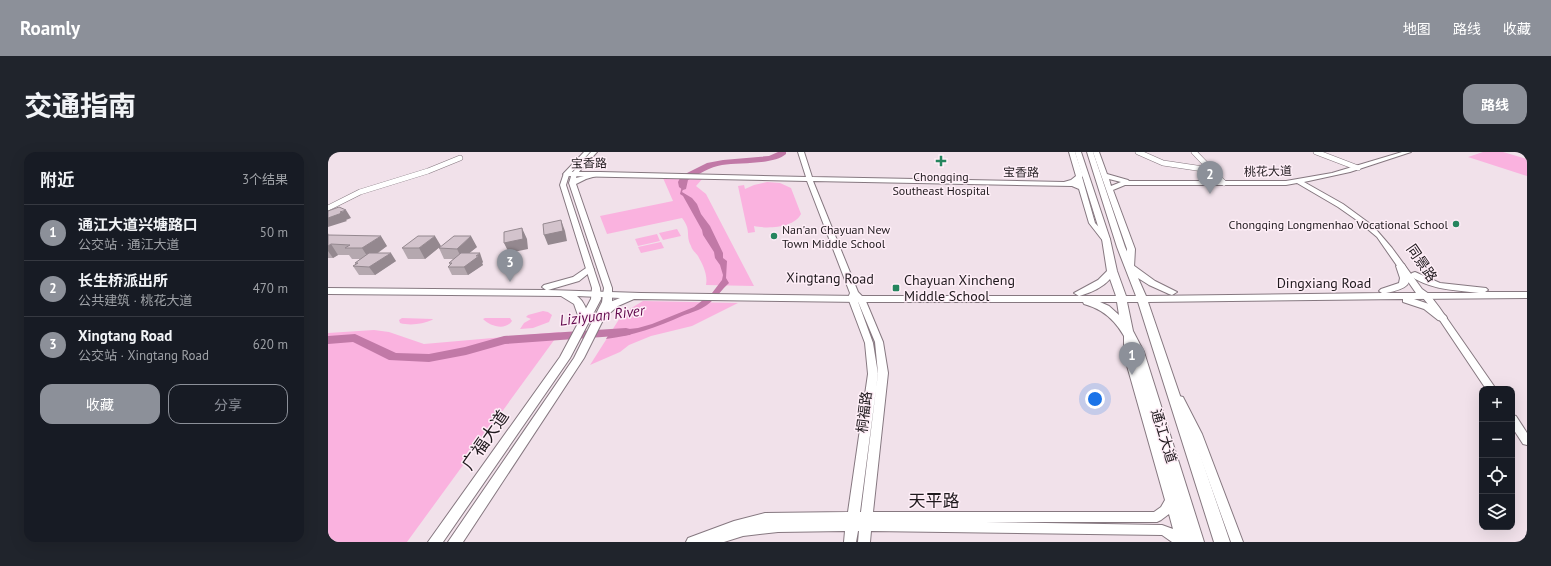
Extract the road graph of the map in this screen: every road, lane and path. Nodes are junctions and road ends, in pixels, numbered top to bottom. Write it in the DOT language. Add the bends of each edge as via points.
graph roads {
  1 [pos="587,152"];
  2 [pos="594,152"];
  3 [pos="802,152"];
  4 [pos="1072,152"];
  5 [pos="1078,152"];
  6 [pos="1090,152"];
  7 [pos="1096,152"];
  8 [pos="1138,152"];
  9 [pos="1194,152"];
  10 [pos="1316,152"];
  11 [pos="1398,152"];
  12 [pos="1408,152"];
  13 [pos="460,158"];
  14 [pos="1356,167"];
  15 [pos="1210,170"];
  16 [pos="572,174"];
  17 [pos="600,174"];
  18 [pos="675,174"];
  19 [pos="1104,175"];
  20 [pos="1080,176"];
  21 [pos="809,178"];
  22 [pos="1301,180"];
  23 [pos="1124,182"];
  24 [pos="1223,182"];
  25 [pos="572,183"];
  26 [pos="1073,183"];
  27 [pos="1083,188"];
  28 [pos="1109,189"];
  29 [pos="328,208"];
  30 [pos="1106,239"];
  31 [pos="1401,266"];
  32 [pos="1130,267"];
  33 [pos="589,269"];
  34 [pos="1112,271"];
  35 [pos="1415,275"];
  36 [pos="328,285"];
  37 [pos="547,287"];
  38 [pos="1485,290"];
  39 [pos="1527,290"];
  40 [pos="328,291"];
  41 [pos="596,291"];
  42 [pos="608,291"];
  43 [pos="1424,292"];
  44 [pos="561,293"];
  45 [pos="695,293"];
  46 [pos="1079,293"];
  47 [pos="1386,294"];
  48 [pos="1141,295"];
  49 [pos="1173,295"];
  50 [pos="1527,295"];
  51 [pos="641,296"];
  52 [pos="1121,296"];
  53 [pos="856,297"];
  54 [pos="1060,298"];
  55 [pos="600,316"];
  56 [pos="1442,318"];
  57 [pos="583,325"];
  58 [pos="1128,331"];
  59 [pos="1157,345"];
  60 [pos="1166,374"];
  61 [pos="1489,386"];
  62 [pos="1514,422"];
  63 [pos="1527,441"];
  64 [pos="1171,500"];
  65 [pos="865,521"];
  66 [pos="852,522"];
  67 [pos="435,542"];
  68 [pos="455,542"];
  69 [pos="692,542"];
  70 [pos="710,542"];
  71 [pos="850,542"];
  72 [pos="864,542"];
  73 [pos="1182,542"];
  74 [pos="1196,542"];
  75 [pos="1222,542"];
  76 [pos="1237,542"];
  1 -- 16 [label="main road"];
  2 -- 16 [label="main road"];
  3 -- 21 [label="street, 桐福路"];
  4 -- 20 [label="street"];
  5 -- 30 [label="main road, 通江大道"];
  6 -- 32 [label="main road, 通江大道"];
  7 -- 19 [label="street, 通江大道"];
  8 -- 15 [label="street" via="1156,162 1172,166"];
  9 -- 15 [label="street"];
  10 -- 14 [label="street"];
  11 -- 14 [label="street, 桃花大道"];
  12 -- 14 [label="street, 桃花大道"];
  13 -- 29 [label="street" via="428,171 360,192"];
  14 -- 22 [label="street, 桃花大道"];
  15 -- 24 [label="street"];
  16 -- 17 [label="street, 宝香路"];
  16 -- 18 [label="street, 宝香路"];
  16 -- 25 [label="main road"];
  16 -- 33 [label="main road" via="563,185"];
  17 -- 18 [label="street, 宝香路"];
  17 -- 25 [label="main road" via="584,177"];
  18 -- 21 [label="street, 宝香路"];
  19 -- 23 [label="street"];
  19 -- 28 [label="street, 通江大道"];
  20 -- 26 [label="street"];
  20 -- 27 [label="street"];
  21 -- 26 [label="street, 宝香路"];
  21 -- 53 [label="street, 桐福路"];
  22 -- 24 [label="street, 桃花大道"];
  22 -- 31 [label="street" via="1362,220 1378,235"];
  22 -- 35 [label="street, 同景路" via="1339,199 1364,216 1392,244"];
  23 -- 24 [label="street, 桃花大道"];
  23 -- 28 [label="street"];
  25 -- 42 [label="main road"];
  26 -- 27 [label="street"];
  27 -- 30 [label="street" via="1092,223"];
  28 -- 32 [label="street, 通江大道" via="1131,249"];
  30 -- 34 [label="main road, 通江大道"];
  31 -- 43 [label="street"];
  31 -- 47 [label="main road" via="1405,283"];
  32 -- 48 [label="main road, 通江大道"];
  32 -- 49 [label="main road"];
  33 -- 37 [label="main road" via="576,279"];
  33 -- 41 [label="main road"];
  34 -- 46 [label="main road" via="1101,284"];
  34 -- 52 [label="main road, 通江大道"];
  35 -- 38 [label="main road" via="1438,286"];
  35 -- 43 [label="street, 同景路"];
  36 -- 37 [label="main road, Xingtang Road"];
  37 -- 41 [label="main road, Xingtang Road"];
  38 -- 39 [label="main road, Dingxiang Road"];
  38 -- 43 [label="main road, Dingxiang Road"];
  40 -- 44 [label="main road, Xingtang Road"];
  41 -- 42 [label="main road, Xingtang Road"];
  41 -- 44 [label="main road, Xingtang Road"];
  41 -- 57 [label="main road" via="596,299"];
  42 -- 45 [label="main road, Xingtang Road"];
  42 -- 51 [label="main road, Xingtang Road"];
  42 -- 55 [label="main road" via="607,302"];
  43 -- 47 [label="main road, Dingxiang Road"];
  43 -- 50 [label="main road, Dingxiang Road"];
  43 -- 56 [label="street, 同景路"];
  44 -- 57 [label="main road" via="578,301"];
  45 -- 51 [label="main road, Xingtang Road"];
  45 -- 53 [label="main road, Xingtang Road"];
  46 -- 52 [label="main road, Xingtang Road"];
  46 -- 53 [label="main road, Xingtang Road"];
  47 -- 49 [label="main road, Dingxiang Road"];
  47 -- 56 [label="main road" via="1422,305"];
  48 -- 49 [label="main road, Dingxiang Road"];
  48 -- 52 [label="main road, Dingxiang Road"];
  48 -- 59 [label="main road, 通江大道"];
  49 -- 59 [label="main road" via="1160,300 1152,309 1157,330"];
  51 -- 55 [label="main road" via="625,298"];
  52 -- 54 [label="main road, Xingtang Road"];
  52 -- 58 [label="main road, 通江大道"];
  53 -- 54 [label="main road, Xingtang Road"];
  53 -- 65 [label="street, 桐福路" via="879,342 883,373"];
  53 -- 66 [label="street, 桐福路" via="869,343 873,374"];
  54 -- 58 [label="main road" via="1099,305 1113,314"];
  55 -- 68 [label="main road, 广福大道" via="579,358"];
  56 -- 61 [label="street, 同景路"];
  57 -- 67 [label="main road, 广福大道" via="565,358"];
  58 -- 64 [label="street, 通江大道" via="1129,355"];
  58 -- 74 [label="main road, 通江大道" via="1138,352"];
  59 -- 60 [label="main road, 通江大道"];
  60 -- 75 [label="main road, 通江大道"];
  60 -- 76 [label="street, 通江大道" via="1197,434"];
  62 -- 63 [label="street"];
  64 -- 65 [label="street, 天平路" via="1166,510 1157,517"];
  64 -- 73 [label="street, 通江大道"];
  65 -- 66 [label="street, 天平路"];
  65 -- 72 [label="street, 桐福路"];
  65 -- 73 [label="street, 天平路" via="1162,530"];
  66 -- 69 [label="street, 天平路" via="765,518 734,526"];
  66 -- 70 [label="street, 天平路" via="754,529"];
  66 -- 71 [label="street, 桐福路"];
}
